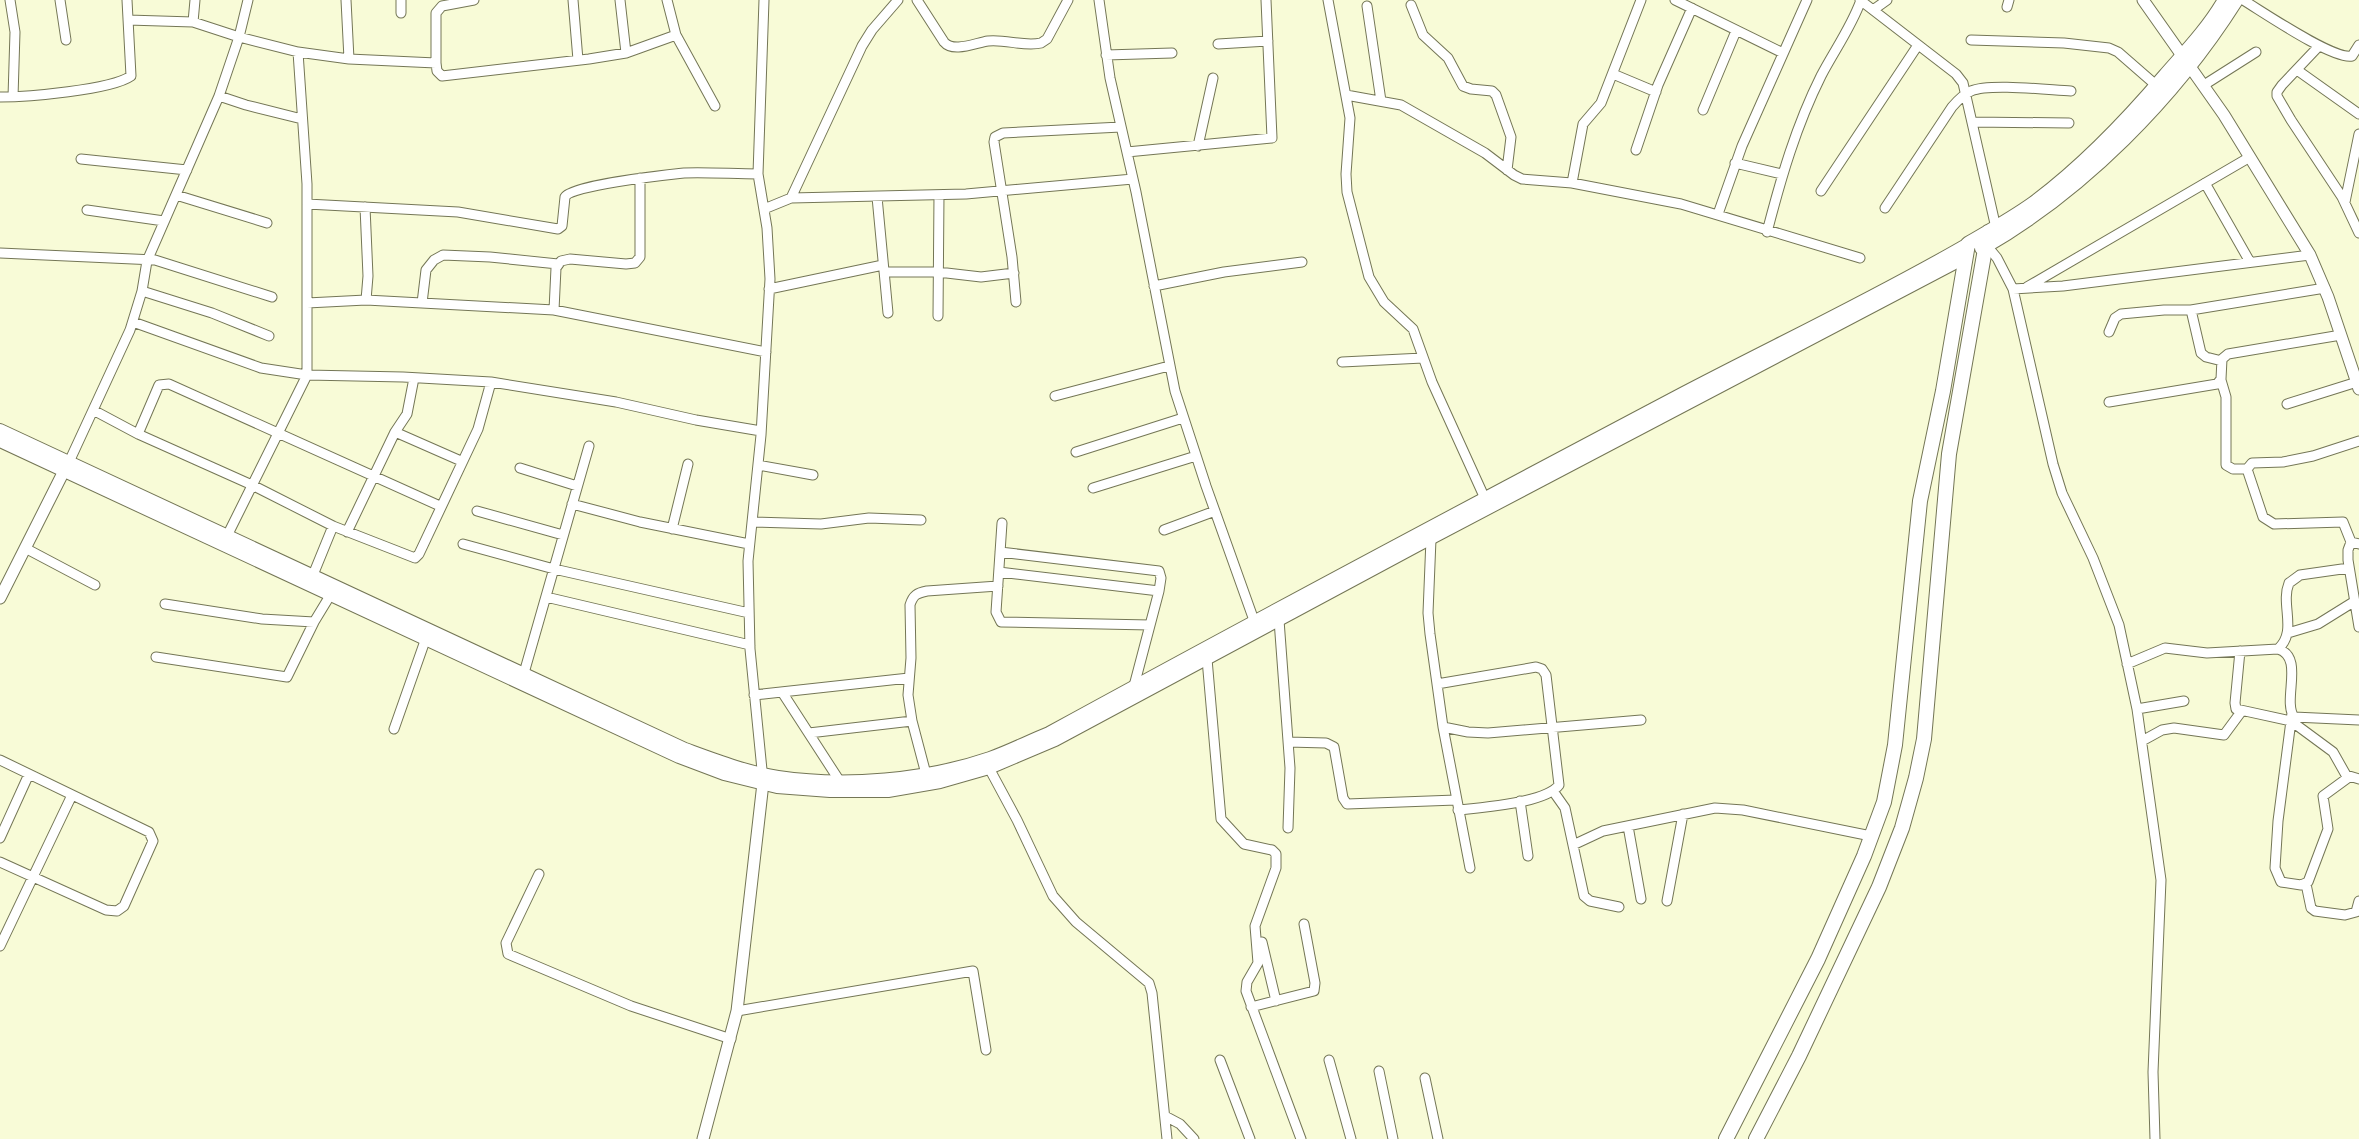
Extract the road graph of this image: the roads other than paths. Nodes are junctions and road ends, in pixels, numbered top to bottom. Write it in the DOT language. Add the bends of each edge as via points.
graph roads {
  1 [pos="10,0"];
  2 [pos="60,0"];
  3 [pos="127,0"];
  4 [pos="195,0"];
  5 [pos="248,0"];
  6 [pos="346,0"];
  7 [pos="401,0"];
  8 [pos="474,0"];
  9 [pos="573,0"];
  10 [pos="620,0"];
  11 [pos="667,0"];
  12 [pos="764,0"];
  13 [pos="898,0"];
  14 [pos="917,0"];
  15 [pos="1068,0"];
  16 [pos="1099,0"];
  17 [pos="1266,0"];
  18 [pos="1328,0"];
  19 [pos="1641,0"];
  20 [pos="1675,0"];
  21 [pos="1861,0"];
  22 [pos="1887,0"];
  23 [pos="2143,0"];
  24 [pos="2225,0"];
  25 [pos="2236,0"];
  26 [pos="2243,0"];
  27 [pos="453,1"];
  28 [pos="1803,1"];
  29 [pos="1411,5"];
  30 [pos="1367,6"];
  31 [pos="1692,8"];
  32 [pos="1873,10"];
  33 [pos="401,13"];
  34 [pos="128,20"];
  35 [pos="193,22"];
  36 [pos="1736,31"];
  37 [pos="676,35"];
  38 [pos="239,37"];
  39 [pos="66,40"];
  40 [pos="1971,40"];
  41 [pos="1268,41"];
  42 [pos="1218,44"];
  43 [pos="1918,45"];
  44 [pos="2359,45"];
  45 [pos="2319,46"];
  46 [pos="298,52"];
  47 [pos="2256,52"];
  48 [pos="626,53"];
  49 [pos="1172,53"];
  50 [pos="1783,53"];
  51 [pos="1106,55"];
  52 [pos="349,59"];
  53 [pos="578,60"];
  54 [pos="2187,60"];
  55 [pos="436,64"];
  56 [pos="2297,70"];
  57 [pos="1613,74"];
  58 [pos="1213,78"];
  59 [pos="2204,84"];
  60 [pos="2157,86"];
  61 [pos="2071,91"];
  62 [pos="1656,92"];
  63 [pos="1966,93"];
  64 [pos="1346,95"];
  65 [pos="219,96"];
  66 [pos="0,97"];
  67 [pos="13,97"];
  68 [pos="1380,101"];
  69 [pos="715,106"];
  70 [pos="1703,110"];
  71 [pos="2359,114"];
  72 [pos="302,119"];
  73 [pos="1973,122"];
  74 [pos="2069,123"];
  75 [pos="1121,128"];
  76 [pos="2359,134"];
  77 [pos="1198,146"];
  78 [pos="1636,150"];
  79 [pos="1127,152"];
  80 [pos="2250,157"];
  81 [pos="81,159"];
  82 [pos="1735,163"];
  83 [pos="187,170"];
  84 [pos="1507,170"];
  85 [pos="758,174"];
  86 [pos="1782,174"];
  87 [pos="640,178"];
  88 [pos="1133,179"];
  89 [pos="1572,183"];
  90 [pos="2205,183"];
  91 [pos="1003,191"];
  92 [pos="1821,191"];
  93 [pos="176,195"];
  94 [pos="939,195"];
  95 [pos="877,197"];
  96 [pos="792,198"];
  97 [pos="2345,202"];
  98 [pos="307,204"];
  99 [pos="365,207"];
  100 [pos="1885,208"];
  101 [pos="764,209"];
  102 [pos="87,210"];
  103 [pos="1718,214"];
  104 [pos="164,220"];
  105 [pos="267,222"];
  106 [pos="1767,232"];
  107 [pos="2359,232"];
  108 [pos="1990,235"];
  109 [pos="1967,251"];
  110 [pos="0,253"];
  111 [pos="2310,255"];
  112 [pos="1860,258"];
  113 [pos="147,261"];
  114 [pos="1302,262"];
  115 [pos="2250,262"];
  116 [pos="558,264"];
  117 [pos="883,268"];
  118 [pos="938,272"];
  119 [pos="1014,273"];
  120 [pos="1154,286"];
  121 [pos="2025,288"];
  122 [pos="2325,288"];
  123 [pos="769,289"];
  124 [pos="2013,289"];
  125 [pos="142,291"];
  126 [pos="272,297"];
  127 [pos="366,300"];
  128 [pos="1016,302"];
  129 [pos="307,303"];
  130 [pos="422,303"];
  131 [pos="554,310"];
  132 [pos="2191,310"];
  133 [pos="888,313"];
  134 [pos="938,316"];
  135 [pos="133,322"];
  136 [pos="2109,332"];
  137 [pos="2341,335"];
  138 [pos="269,336"];
  139 [pos="766,352"];
  140 [pos="1423,358"];
  141 [pos="2222,361"];
  142 [pos="1342,362"];
  143 [pos="1169,366"];
  144 [pos="307,375"];
  145 [pos="414,378"];
  146 [pos="2221,380"];
  147 [pos="491,382"];
  148 [pos="2358,386"];
  149 [pos="1055,396"];
  150 [pos="2109,402"];
  151 [pos="2287,404"];
  152 [pos="93,410"];
  153 [pos="1183,418"];
  154 [pos="0,430"];
  155 [pos="761,431"];
  156 [pos="278,432"];
  157 [pos="395,432"];
  158 [pos="138,434"];
  159 [pos="0,440"];
  160 [pos="2359,441"];
  161 [pos="589,446"];
  162 [pos="1076,452"];
  163 [pos="1196,456"];
  164 [pos="462,460"];
  165 [pos="688,464"];
  166 [pos="758,465"];
  167 [pos="66,467"];
  168 [pos="520,468"];
  169 [pos="2247,468"];
  170 [pos="812,475"];
  171 [pos="374,476"];
  172 [pos="252,485"];
  173 [pos="577,486"];
  174 [pos="1093,488"];
  175 [pos="1488,503"];
  176 [pos="572,504"];
  177 [pos="440,506"];
  178 [pos="477,511"];
  179 [pos="1215,511"];
  180 [pos="921,520"];
  181 [pos="752,522"];
  182 [pos="1002,523"];
  183 [pos="333,526"];
  184 [pos="672,529"];
  185 [pos="1164,530"];
  186 [pos="347,532"];
  187 [pos="563,535"];
  188 [pos="227,536"];
  189 [pos="1431,539"];
  190 [pos="2355,543"];
  191 [pos="463,544"];
  192 [pos="749,544"];
  193 [pos="25,548"];
  194 [pos="1000,552"];
  195 [pos="554,568"];
  196 [pos="2350,568"];
  197 [pos="999,572"];
  198 [pos="313,575"];
  199 [pos="95,585"];
  200 [pos="998,586"];
  201 [pos="1159,591"];
  202 [pos="331,594"];
  203 [pos="546,597"];
  204 [pos="0,598"];
  205 [pos="2355,601"];
  206 [pos="165,604"];
  207 [pos="749,613"];
  208 [pos="1279,620"];
  209 [pos="314,622"];
  210 [pos="1150,624"];
  211 [pos="1257,626"];
  212 [pos="2359,627"];
  213 [pos="2288,633"];
  214 [pos="426,638"];
  215 [pos="750,645"];
  216 [pos="2278,649"];
  217 [pos="2240,651"];
  218 [pos="156,657"];
  219 [pos="1207,659"];
  220 [pos="2127,664"];
  221 [pos="524,673"];
  222 [pos="908,678"];
  223 [pos="1437,684"];
  224 [pos="1134,686"];
  225 [pos="782,692"];
  226 [pos="754,695"];
  227 [pos="2184,701"];
  228 [pos="2137,709"];
  229 [pos="2241,712"];
  230 [pos="2291,717"];
  231 [pos="1641,720"];
  232 [pos="2359,720"];
  233 [pos="912,721"];
  234 [pos="1443,727"];
  235 [pos="394,729"];
  236 [pos="1553,729"];
  237 [pos="809,733"];
  238 [pos="2142,741"];
  239 [pos="1288,742"];
  240 [pos="0,760"];
  241 [pos="989,768"];
  242 [pos="29,774"];
  243 [pos="926,774"];
  244 [pos="2349,777"];
  245 [pos="762,778"];
  246 [pos="2359,779"];
  247 [pos="839,780"];
  248 [pos="1554,791"];
  249 [pos="72,795"];
  250 [pos="1456,800"];
  251 [pos="1520,801"];
  252 [pos="1458,810"];
  253 [pos="1684,814"];
  254 [pos="1628,826"];
  255 [pos="1288,828"];
  256 [pos="1871,836"];
  257 [pos="0,838"];
  258 [pos="1573,845"];
  259 [pos="1528,856"];
  260 [pos="0,862"];
  261 [pos="1470,868"];
  262 [pos="539,874"];
  263 [pos="32,876"];
  264 [pos="2306,884"];
  265 [pos="1641,899"];
  266 [pos="1667,901"];
  267 [pos="2359,901"];
  268 [pos="1619,908"];
  269 [pos="1257,919"];
  270 [pos="1304,924"];
  271 [pos="0,946"];
  272 [pos="1276,1001"];
  273 [pos="1252,1007"];
  274 [pos="737,1011"];
  275 [pos="731,1039"];
  276 [pos="986,1050"];
  277 [pos="1220,1060"];
  278 [pos="1330,1060"];
  279 [pos="1379,1072"];
  280 [pos="1425,1078"];
  281 [pos="1165,1116"];
  282 [pos="703,1139"];
  283 [pos="1167,1139"];
  284 [pos="1194,1139"];
  285 [pos="1250,1139"];
  286 [pos="1301,1139"];
  287 [pos="1351,1139"];
  288 [pos="1394,1139"];
  289 [pos="1438,1139"];
  290 [pos="1726,1139"];
  291 [pos="1756,1139"];
  292 [pos="2155,1139"];
  1 -- 67 [label="street" via="15,32"];
  2 -- 39 [label="street"];
  3 -- 34 [label="street"];
  4 -- 35 [label="street"];
  5 -- 38 [label="street"];
  6 -- 52 [label="street"];
  7 -- 33 [label="street"];
  8 -- 27 [label="street"];
  9 -- 53 [label="street"];
  10 -- 48 [label="street"];
  11 -- 37 [label="street"];
  12 -- 85 [label="street"];
  13 -- 96 [label="street" via="862,46"];
  14 -- 15 [label="street" via="947,46 955,48 990,41 1042,43 1047,39"];
  16 -- 51 [label="street"];
  17 -- 41 [label="street"];
  18 -- 64 [label="street"];
  19 -- 57 [label="street"];
  20 -- 31 [label="street"];
  21 -- 32 [label="street"];
  21 -- 86 [label="street" via="1821,76"];
  22 -- 32 [label="street"];
  23 -- 54 [label="street"];
  24 -- 54 [label="highway"];
  25 -- 54 [label="highway"];
  26 -- 45 [label="street"];
  27 -- 55 [label="street" via="440,7 436,13"];
  28 -- 50 [label="street"];
  29 -- 84 [label="street" via="1423,36 1448,58 1463,86 1489,90 1496,95 1511,137"];
  30 -- 68 [label="street"];
  31 -- 36 [label="street"];
  31 -- 62 [label="street"];
  32 -- 43 [label="street"];
  34 -- 35 [label="street"];
  34 -- 67 [label="street" via="132,72 126,80 59,93"];
  35 -- 38 [label="street"];
  36 -- 50 [label="street"];
  36 -- 70 [label="street"];
  37 -- 48 [label="street"];
  37 -- 69 [label="street"];
  38 -- 46 [label="street"];
  38 -- 65 [label="street"];
  40 -- 60 [label="street" via="2064,43 2108,48 2118,52"];
  41 -- 42 [label="street"];
  41 -- 77 [label="street" via="1272,138"];
  43 -- 63 [label="street" via="1956,74 1963,83"];
  43 -- 92 [label="street"];
  44 -- 45 [label="street" via="2355,54 2348,57"];
  45 -- 56 [label="street"];
  46 -- 52 [label="street"];
  46 -- 72 [label="street"];
  47 -- 59 [label="street"];
  48 -- 53 [label="street"];
  49 -- 51 [label="street"];
  50 -- 82 [label="street"];
  51 -- 75 [label="street"];
  52 -- 55 [label="street"];
  53 -- 55 [label="street" via="445,77 439,74"];
  54 -- 59 [label="street"];
  54 -- 60 [label="highway"];
  54 -- 108 [label="highway" via="2132,130 2078,181 2037,214"];
  56 -- 71 [label="street"];
  56 -- 97 [label="street" via="2279,89 2279,100"];
  57 -- 62 [label="street"];
  57 -- 89 [label="street" via="1601,103 1583,124"];
  58 -- 77 [label="street"];
  59 -- 80 [label="street"];
  60 -- 108 [label="highway" via="2124,124 2070,175"];
  61 -- 63 [label="street" via="2004,88 1976,89"];
  62 -- 78 [label="street"];
  63 -- 73 [label="street"];
  63 -- 100 [label="street" via="1949,111"];
  64 -- 68 [label="street"];
  64 -- 140 [label="street" via="1350,118 1347,192 1369,277 1384,302 1410,324"];
  65 -- 72 [label="street"];
  65 -- 83 [label="street"];
  66 -- 67 [label="street"];
  68 -- 84 [label="street" via="1404,106"];
  72 -- 98 [label="street"];
  73 -- 74 [label="street"];
  73 -- 108 [label="street"];
  75 -- 79 [label="street"];
  75 -- 91 [label="street" via="999,134 994,142"];
  76 -- 97 [label="street"];
  77 -- 79 [label="street"];
  79 -- 88 [label="street"];
  80 -- 90 [label="street"];
  80 -- 111 [label="street"];
  81 -- 83 [label="street"];
  82 -- 86 [label="street"];
  82 -- 103 [label="street"];
  83 -- 93 [label="street"];
  84 -- 89 [label="street" via="1522,178"];
  85 -- 87 [label="street" via="685,173"];
  85 -- 101 [label="street"];
  86 -- 106 [label="street"];
  87 -- 99 [label="street" via="569,193 565,197 562,226 558,229 458,212"];
  87 -- 116 [label="street" via="641,252 638,261 626,264 570,259"];
  88 -- 91 [label="street"];
  88 -- 120 [label="street"];
  89 -- 103 [label="street"];
  90 -- 115 [label="street"];
  90 -- 121 [label="street"];
  91 -- 94 [label="street"];
  91 -- 119 [label="street"];
  93 -- 104 [label="street"];
  93 -- 105 [label="street"];
  94 -- 95 [label="street"];
  94 -- 118 [label="street"];
  95 -- 96 [label="street"];
  95 -- 117 [label="street"];
  96 -- 101 [label="street"];
  97 -- 107 [label="street"];
  98 -- 99 [label="street"];
  98 -- 129 [label="street"];
  99 -- 127 [label="street" via="368,276"];
  101 -- 123 [label="street"];
  102 -- 104 [label="street"];
  103 -- 106 [label="street"];
  104 -- 113 [label="street"];
  106 -- 112 [label="street"];
  108 -- 109 [label="highway"];
  108 -- 124 [label="street" via="1997,258"];
  108 -- 291 [label="highway" via="1949,454 1924,739 1916,778 1902,828 1879,888 1799,1056"];
  109 -- 175 [label="main road"];
  109 -- 256 [label="highway" via="1943,391 1920,501 1895,745 1884,802"];
  110 -- 113 [label="street"];
  111 -- 115 [label="street"];
  111 -- 122 [label="street"];
  113 -- 125 [label="street"];
  113 -- 126 [label="street" via="155,260"];
  114 -- 120 [label="street" via="1224,272"];
  115 -- 121 [label="street" via="2063,286"];
  116 -- 130 [label="street" via="490,256 443,255 434,260 426,270"];
  116 -- 131 [label="street"];
  117 -- 118 [label="street"];
  117 -- 123 [label="street"];
  117 -- 133 [label="street"];
  118 -- 119 [label="street" via="981,277"];
  118 -- 134 [label="street"];
  119 -- 128 [label="street"];
  120 -- 143 [label="street"];
  121 -- 124 [label="street"];
  122 -- 132 [label="street"];
  122 -- 137 [label="street"];
  123 -- 139 [label="street"];
  124 -- 220 [label="street" via="2053,464 2062,493 2106,590 2119,626"];
  125 -- 135 [label="street"];
  125 -- 138 [label="street" via="212,313"];
  127 -- 129 [label="street"];
  127 -- 130 [label="street"];
  129 -- 144 [label="street"];
  130 -- 131 [label="street"];
  131 -- 139 [label="street"];
  132 -- 136 [label="street" via="2121,314 2115,318"];
  132 -- 141 [label="street" via="2201,353"];
  135 -- 144 [label="street" via="261,368"];
  135 -- 152 [label="street"];
  137 -- 141 [label="street" via="2228,354"];
  137 -- 148 [label="street"];
  139 -- 155 [label="street"];
  140 -- 142 [label="street"];
  140 -- 175 [label="street"];
  141 -- 146 [label="street"];
  143 -- 149 [label="street"];
  143 -- 153 [label="street"];
  144 -- 145 [label="street"];
  144 -- 156 [label="street"];
  145 -- 147 [label="street"];
  145 -- 157 [label="street" via="407,414"];
  146 -- 150 [label="street" via="2217,384"];
  146 -- 169 [label="street" via="2225,391 2226,465 2233,470"];
  147 -- 155 [label="street" via="616,402"];
  147 -- 164 [label="street" via="479,425"];
  148 -- 151 [label="street"];
  152 -- 158 [label="street"];
  152 -- 167 [label="street"];
  153 -- 162 [label="street"];
  153 -- 163 [label="street"];
  154 -- 167 [label="main road"];
  155 -- 166 [label="street"];
  156 -- 158 [label="street" via="165,383 159,385"];
  156 -- 171 [label="street"];
  156 -- 172 [label="street"];
  157 -- 164 [label="street"];
  157 -- 171 [label="street"];
  158 -- 172 [label="street"];
  159 -- 167 [label="main road"];
  160 -- 169 [label="street" via="2313,456 2283,462 2252,463"];
  161 -- 173 [label="street"];
  163 -- 174 [label="street"];
  163 -- 179 [label="street"];
  164 -- 177 [label="street"];
  165 -- 184 [label="street"];
  166 -- 170 [label="street"];
  166 -- 181 [label="street"];
  167 -- 188 [label="main road"];
  167 -- 193 [label="street"];
  167 -- 202 [label="main road"];
  168 -- 173 [label="street"];
  169 -- 190 [label="street" via="2260,512 2265,520 2274,524 2343,522"];
  171 -- 177 [label="street"];
  171 -- 186 [label="street"];
  172 -- 183 [label="street"];
  172 -- 188 [label="street"];
  173 -- 176 [label="street"];
  175 -- 189 [label="main road"];
  175 -- 211 [label="main road"];
  176 -- 184 [label="street"];
  176 -- 187 [label="street"];
  177 -- 186 [label="street" via="416,558"];
  178 -- 187 [label="street"];
  179 -- 185 [label="street"];
  179 -- 211 [label="street"];
  180 -- 181 [label="street" via="869,518 821,524"];
  181 -- 192 [label="street"];
  182 -- 194 [label="street"];
  183 -- 186 [label="street"];
  183 -- 198 [label="street"];
  184 -- 192 [label="street"];
  187 -- 195 [label="street"];
  188 -- 198 [label="main road"];
  189 -- 208 [label="main road"];
  189 -- 223 [label="street" via="1428,613"];
  190 -- 196 [label="street" via="2348,552"];
  191 -- 195 [label="street"];
  192 -- 207 [label="street"];
  193 -- 199 [label="street"];
  193 -- 204 [label="street"];
  194 -- 197 [label="street"];
  194 -- 201 [label="street" via="1157,570 1162,574"];
  195 -- 203 [label="street"];
  195 -- 207 [label="street"];
  196 -- 205 [label="street"];
  196 -- 213 [label="street" via="2300,575 2289,583"];
  197 -- 200 [label="street"];
  197 -- 201 [label="street"];
  198 -- 221 [label="main road"];
  200 -- 210 [label="street" via="996,616 1004,623"];
  200 -- 222 [label="street" via="934,590 915,595 910,605 911,658"];
  201 -- 210 [label="street"];
  202 -- 209 [label="street"];
  202 -- 214 [label="main road"];
  203 -- 215 [label="street"];
  203 -- 221 [label="street"];
  205 -- 212 [label="street"];
  205 -- 213 [label="street" via="2318,624"];
  206 -- 209 [label="street" via="262,619"];
  207 -- 215 [label="street"];
  208 -- 211 [label="main road"];
  208 -- 239 [label="street"];
  209 -- 218 [label="street" via="290,675 283,678"];
  210 -- 224 [label="street"];
  211 -- 219 [label="main road"];
  211 -- 224 [label="main road"];
  213 -- 216 [label="street" via="2285,642"];
  214 -- 235 [label="street"];
  214 -- 245 [label="main road" via="679,757 724,774"];
  215 -- 226 [label="street"];
  216 -- 217 [label="street"];
  216 -- 230 [label="street" via="2285,654 2291,666"];
  217 -- 220 [label="street" via="2198,653 2165,648"];
  217 -- 229 [label="street" via="2234,705"];
  219 -- 241 [label="main road" via="1054,740"];
  219 -- 269 [label="street" via="1221,819 1224,825 1247,846 1272,850 1276,854 1276,868"];
  220 -- 228 [label="street"];
  221 -- 245 [label="main road" via="685,748"];
  222 -- 225 [label="street"];
  222 -- 233 [label="street"];
  223 -- 234 [label="street"];
  223 -- 236 [label="street" via="1540,667 1546,675"];
  224 -- 243 [label="main road" via="1048,732 990,758"];
  225 -- 226 [label="street"];
  225 -- 237 [label="street"];
  226 -- 245 [label="street"];
  227 -- 228 [label="street"];
  228 -- 238 [label="street"];
  229 -- 230 [label="street"];
  229 -- 238 [label="street" via="2224,735 2174,728 2162,730"];
  230 -- 232 [label="street"];
  230 -- 244 [label="street" via="2333,752"];
  230 -- 264 [label="street" via="2275,868 2277,877 2283,883"];
  231 -- 236 [label="street"];
  233 -- 237 [label="street"];
  233 -- 243 [label="street"];
  234 -- 236 [label="street" via="1488,733"];
  234 -- 250 [label="street"];
  236 -- 248 [label="street" via="1559,780 1559,785"];
  237 -- 247 [label="street"];
  238 -- 292 [label="street" via="2160,880 2161,911 2156,962 2153,1072"];
  239 -- 250 [label="street" via="1326,743 1334,747 1342,798 1347,804"];
  239 -- 255 [label="street"];
  240 -- 242 [label="street"];
  241 -- 245 [label="main road" via="940,782 888,791 830,791 777,787"];
  241 -- 281 [label="street" via="1053,896 1088,932 1149,983"];
  242 -- 249 [label="street"];
  242 -- 257 [label="street"];
  243 -- 247 [label="main road" via="886,780"];
  244 -- 246 [label="street"];
  244 -- 264 [label="street" via="2323,796 2328,829"];
  245 -- 247 [label="main road"];
  245 -- 274 [label="street"];
  248 -- 251 [label="street"];
  248 -- 258 [label="street" via="1565,808"];
  249 -- 263 [label="street"];
  249 -- 263 [label="street" via="152,835 152,846 124,906 117,911 106,910"];
  250 -- 252 [label="street"];
  251 -- 252 [label="street"];
  251 -- 259 [label="street"];
  252 -- 261 [label="street"];
  253 -- 254 [label="street"];
  253 -- 256 [label="street" via="1715,808 1735,809"];
  253 -- 266 [label="street"];
  254 -- 258 [label="street" via="1603,831"];
  254 -- 265 [label="street"];
  256 -- 290 [label="highway" via="1818,959"];
  258 -- 268 [label="street" via="1584,896 1590,901"];
  260 -- 263 [label="street"];
  262 -- 275 [label="street" via="506,943 508,954 631,1006"];
  263 -- 271 [label="street"];
  264 -- 267 [label="street" via="2311,908 2315,911 2353,915 2357,911"];
  269 -- 272 [label="street"];
  269 -- 273 [label="street" via="1259,957 1246,988"];
  270 -- 272 [label="street" via="1316,988 1310,993"];
  272 -- 273 [label="street"];
  273 -- 286 [label="street"];
  274 -- 275 [label="street"];
  274 -- 276 [label="street" via="973,971"];
  275 -- 282 [label="street"];
  277 -- 285 [label="street"];
  278 -- 287 [label="street"];
  279 -- 288 [label="street"];
  280 -- 289 [label="street"];
  281 -- 283 [label="street"];
  281 -- 284 [label="street" via="1180,1124"];
}
